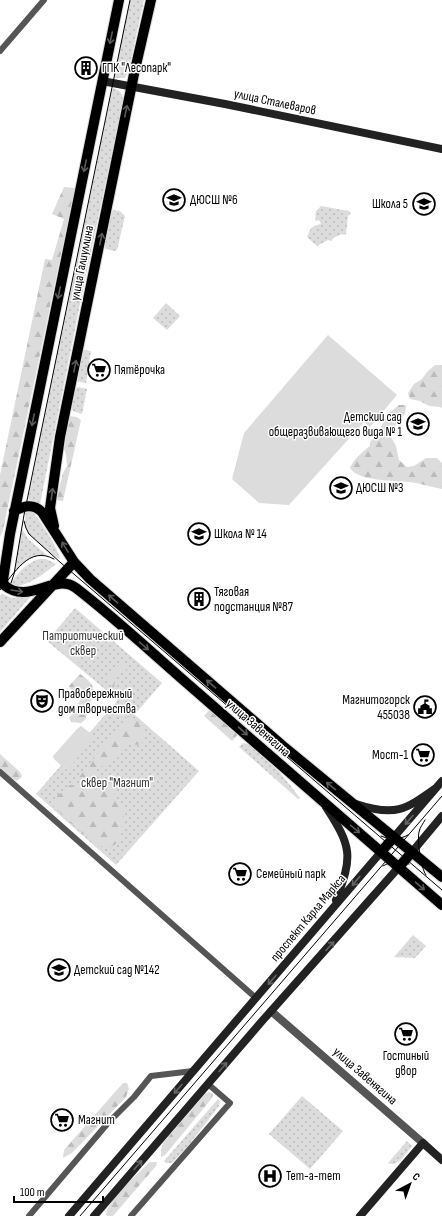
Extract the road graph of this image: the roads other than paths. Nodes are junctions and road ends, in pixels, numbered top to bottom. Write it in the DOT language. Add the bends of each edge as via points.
graph roads {
  1 [pos="44,0"];
  2 [pos="119,0"];
  3 [pos="150,0"];
  4 [pos="0,51"];
  5 [pos="102,81"];
  6 [pos="131,87"];
  7 [pos="442,149"];
  8 [pos="14,511"];
  9 [pos="56,532"];
  10 [pos="10,534"];
  11 [pos="0,557"];
  12 [pos="74,562"];
  13 [pos="52,586"];
  14 [pos="0,642"];
  15 [pos="0,772"];
  16 [pos="442,781"];
  17 [pos="436,788"];
  18 [pos="323,803"];
  19 [pos="351,803"];
  20 [pos="442,816"];
  21 [pos="394,837"];
  22 [pos="381,852"];
  23 [pos="412,852"];
  24 [pos="399,867"];
  25 [pos="442,877"];
  26 [pos="442,904"];
  27 [pos="334,907"];
  28 [pos="256,998"];
  29 [pos="271,1011"];
  30 [pos="193,1071"];
  31 [pos="208,1084"];
  32 [pos="422,1144"];
  33 [pos="442,1160"];
  34 [pos="29,1216"];
  35 [pos="68,1216"];
  36 [pos="94,1216"];
  37 [pos="132,1216"];
  38 [pos="360,1216"];
  1 -- 4 [label="street"];
  2 -- 5 [label="main road, улица Галиуллина, one-way"];
  3 -- 6 [label="main road, улица Галиуллина"];
  5 -- 6 [label="main road, улица Сталеваров"];
  5 -- 8 [label="main road, улица Галиуллина, one-way"];
  6 -- 7 [label="main road, улица Сталеваров"];
  9 -- 6 [label="main road, улица Галиуллина, one-way" via="50,508 60,437"];
  8 -- 9 [label="main road, улица Галиуллина" via="25,506 38,508"];
  8 -- 10 [label="main road, улица Галиуллина"];
  12 -- 9 [label="main road, улица Галиуллина, one-way"];
  10 -- 11 [label="main road"];
  10 -- 13 [label="main road, улица Галиуллина, one-way" via="4,585 15,592"];
  12 -- 13 [label="main road"];
  19 -- 12 [label="main road, улица Завенягина, one-way" via="233,704 90,579"];
  13 -- 14 [label="main road"];
  13 -- 18 [label="main road, улица Завенягина, one-way" via="70,583 83,593"];
  15 -- 28 [label="street"];
  16 -- 17 [label="main road, проспект Карла Маркса"];
  17 -- 19 [label="main road" via="413,805 395,811 372,810"];
  17 -- 21 [label="main road, проспект Карла Маркса, one-way"];
  18 -- 22 [label="main road, улица Завенягина, one-way"];
  18 -- 27 [label="main road" via="340,828 348,856 344,880"];
  19 -- 21 [label="main road, улица Завенягина"];
  20 -- 23 [label="main road"];
  21 -- 22 [label="main road, проспект Карла Маркса"];
  21 -- 23 [label="main road, улица Завенягина"];
  22 -- 24 [label="main road, улица Завенягина"];
  22 -- 27 [label="main road, проспект Карла Маркса, one-way"];
  23 -- 24 [label="main road"];
  23 -- 25 [label="main road, улица Завенягина"];
  24 -- 26 [label="main road, улица Завенягина, one-way"];
  29 -- 24 [label="main road, one-way"];
  27 -- 28 [label="main road, проспект Карла Маркса, one-way"];
  28 -- 30 [label="main road, проспект Карла Маркса"];
  31 -- 29 [label="main road, one-way"];
  29 -- 32 [label="street, улица Завенягина"];
  30 -- 34 [label="street" via="151,1076"];
  30 -- 35 [label="main road, проспект Карла Маркса, one-way"];
  36 -- 31 [label="main road, one-way"];
  31 -- 37 [label="street" via="230,1103"];
  32 -- 33 [label="main road, улица Завенягина"];
  32 -- 38 [label="main road"];
}
